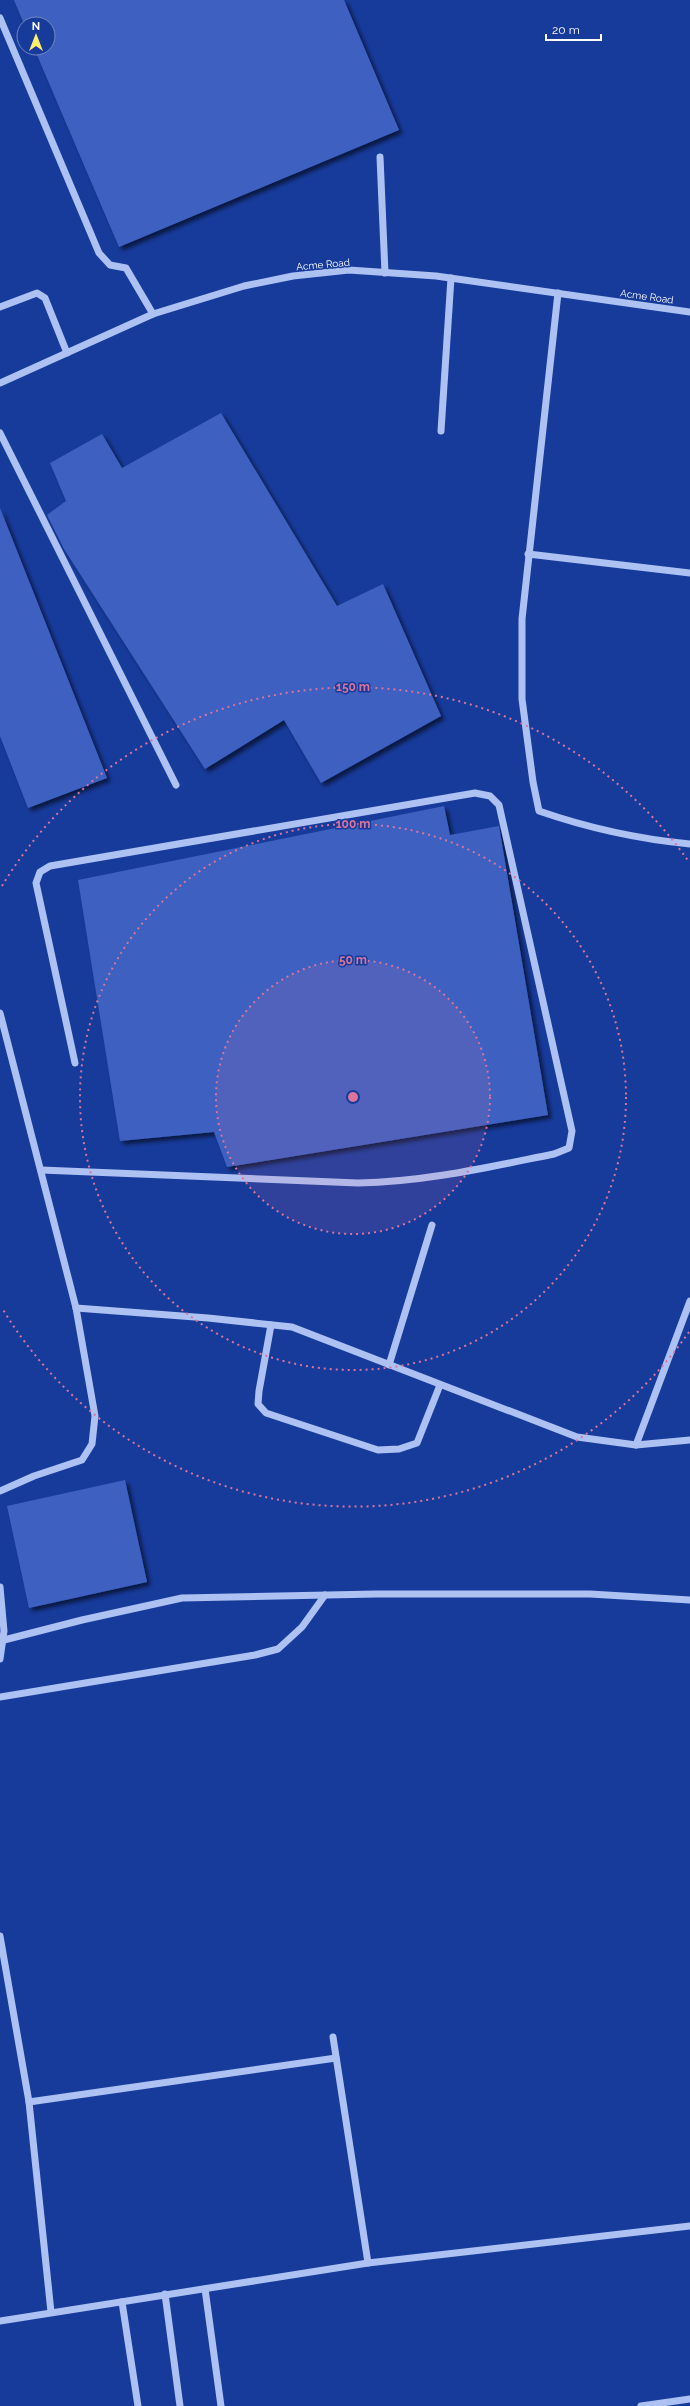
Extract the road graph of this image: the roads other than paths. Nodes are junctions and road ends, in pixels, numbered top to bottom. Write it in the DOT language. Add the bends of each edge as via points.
graph roads {
  1 [pos="0,18"];
  2 [pos="380,157"];
  3 [pos="385,273"];
  4 [pos="451,278"];
  5 [pos="558,293"];
  6 [pos="0,307"];
  7 [pos="690,312"];
  8 [pos="153,314"];
  9 [pos="67,353"];
  10 [pos="0,383"];
  11 [pos="441,431"];
  12 [pos="0,433"];
  13 [pos="528,554"];
  14 [pos="690,573"];
  15 [pos="176,785"];
  16 [pos="690,844"];
  17 [pos="0,1012"];
  18 [pos="75,1063"];
  19 [pos="41,1170"];
  20 [pos="432,1225"];
  21 [pos="690,1301"];
  22 [pos="76,1308"];
  23 [pos="271,1325"];
  24 [pos="389,1365"];
  25 [pos="440,1385"];
  26 [pos="690,1440"];
  27 [pos="636,1445"];
  28 [pos="0,1491"];
  29 [pos="0,1587"];
  30 [pos="325,1595"];
  31 [pos="690,1600"];
  32 [pos="4,1640"];
  33 [pos="0,1658"];
  34 [pos="0,1697"];
  35 [pos="0,1936"];
  36 [pos="333,2037"];
  37 [pos="336,2058"];
  38 [pos="28,2102"];
  39 [pos="690,2226"];
  40 [pos="368,2263"];
  41 [pos="205,2289"];
  42 [pos="165,2294"];
  43 [pos="122,2302"];
  44 [pos="51,2312"];
  45 [pos="0,2321"];
  46 [pos="690,2399"];
  47 [pos="138,2406"];
  48 [pos="180,2406"];
  49 [pos="221,2406"];
  50 [pos="641,2406"];
  1 -- 8 [label="street" via="99,253 110,265 126,268"];
  2 -- 3 [label="street"];
  3 -- 4 [label="street, Acme Road"];
  3 -- 8 [label="street, Acme Road" via="349,270 293,276 244,286"];
  4 -- 5 [label="street, Acme Road"];
  4 -- 11 [label="street"];
  5 -- 7 [label="street, Acme Road"];
  5 -- 13 [label="street"];
  6 -- 9 [label="street" via="37,293 45,298"];
  8 -- 9 [label="street, Acme Road"];
  9 -- 10 [label="street, Acme Road"];
  12 -- 15 [label="street"];
  13 -- 14 [label="street"];
  13 -- 16 [label="street" via="522,619 522,699 539,810 576,824 654,840"];
  17 -- 19 [label="street"];
  18 -- 19 [label="street" via="36,883 40,872 50,866 475,793 490,796 499,805 572,1131 569,1148 554,1154 427,1179 396,1182 358,1183"];
  19 -- 22 [label="street"];
  20 -- 24 [label="street"];
  21 -- 27 [label="street"];
  22 -- 23 [label="street"];
  22 -- 28 [label="street" via="95,1416 92,1444 82,1460 34,1476"];
  23 -- 24 [label="street" via="292,1327"];
  23 -- 25 [label="street" via="258,1404 266,1413 378,1450 399,1450 416,1443"];
  24 -- 25 [label="street"];
  25 -- 27 [label="street" via="577,1437"];
  26 -- 27 [label="street"];
  29 -- 32 [label="street"];
  30 -- 31 [label="street" via="590,1594"];
  30 -- 32 [label="street" via="182,1598"];
  30 -- 34 [label="street" via="302,1627 278,1649"];
  32 -- 33 [label="street"];
  35 -- 38 [label="street"];
  36 -- 37 [label="street"];
  37 -- 38 [label="street"];
  37 -- 40 [label="street"];
  38 -- 44 [label="street"];
  39 -- 40 [label="street"];
  40 -- 41 [label="street"];
  41 -- 42 [label="street"];
  41 -- 49 [label="street"];
  42 -- 43 [label="street"];
  42 -- 48 [label="street"];
  43 -- 44 [label="street"];
  43 -- 47 [label="street"];
  44 -- 45 [label="street"];
  46 -- 50 [label="street"];
}
